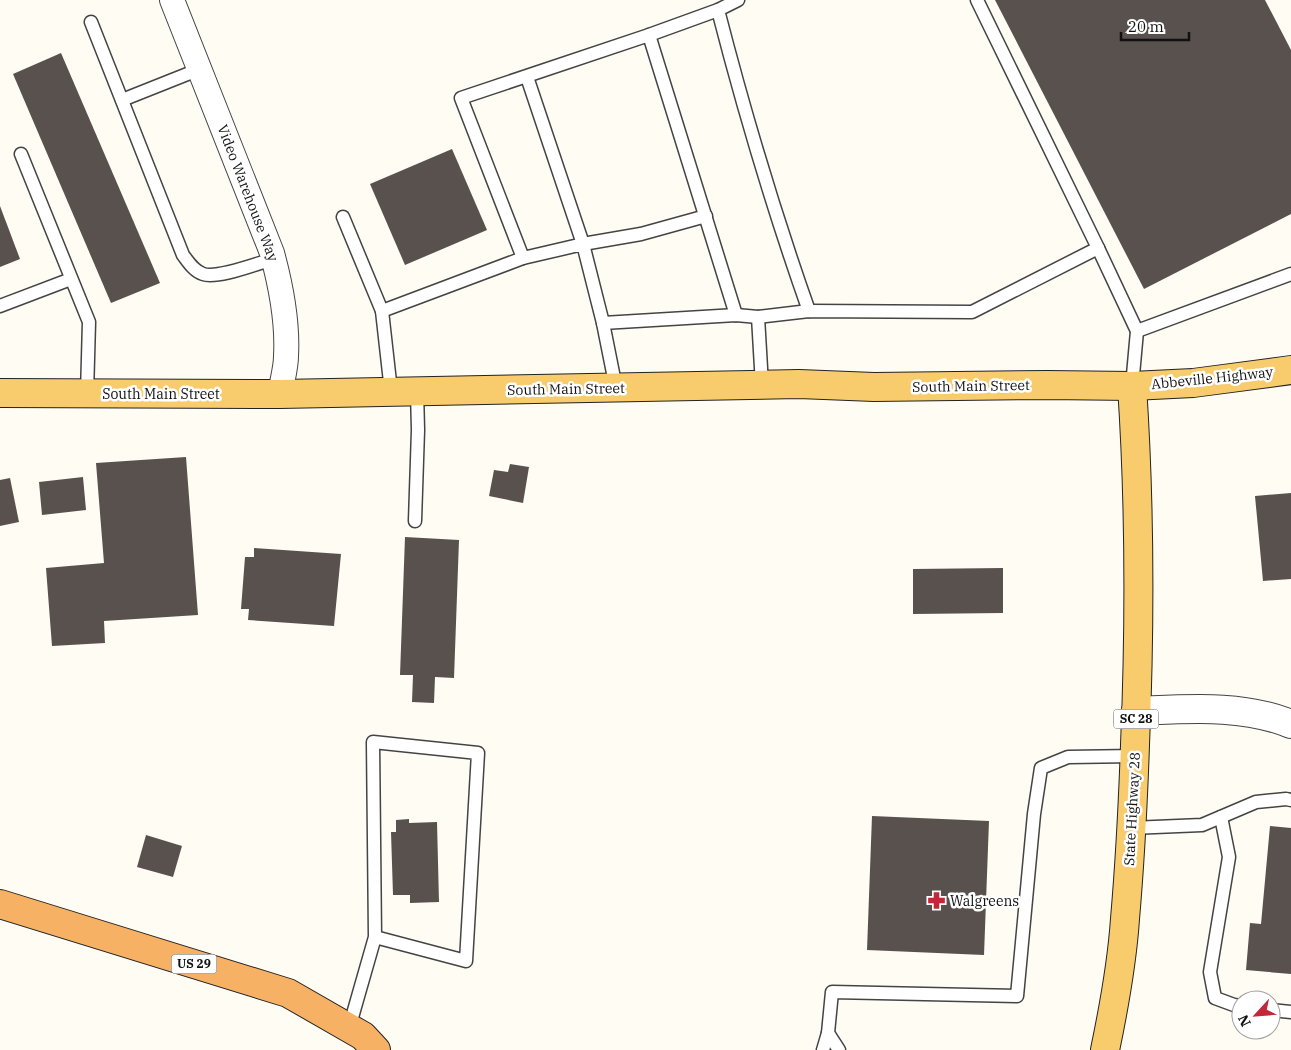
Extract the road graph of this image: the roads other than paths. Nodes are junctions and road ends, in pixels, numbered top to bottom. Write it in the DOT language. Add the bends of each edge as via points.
graph roads {
  1 [pos="172,0"];
  2 [pos="738,0"];
  3 [pos="977,0"];
  4 [pos="718,10"];
  5 [pos="91,22"];
  6 [pos="650,35"];
  7 [pos="200,69"];
  8 [pos="527,76"];
  9 [pos="122,100"];
  10 [pos="21,154"];
  11 [pos="706,216"];
  12 [pos="343,217"];
  13 [pos="583,244"];
  14 [pos="1098,248"];
  15 [pos="523,258"];
  16 [pos="273,259"];
  17 [pos="1291,274"];
  18 [pos="72,279"];
  19 [pos="0,306"];
  20 [pos="382,311"];
  21 [pos="809,311"];
  22 [pos="736,315"];
  23 [pos="758,317"];
  24 [pos="603,323"];
  25 [pos="1137,331"];
  26 [pos="1291,370"];
  27 [pos="762,386"];
  28 [pos="1132,386"];
  29 [pos="616,388"];
  30 [pos="404,391"];
  31 [pos="0,393"];
  32 [pos="87,394"];
  33 [pos="280,394"];
  34 [pos="415,521"];
  35 [pos="1136,711"];
  36 [pos="1291,724"];
  37 [pos="1135,756"];
  38 [pos="1291,800"];
  39 [pos="1221,817"];
  40 [pos="1132,828"];
  41 [pos="0,904"];
  42 [pos="374,937"];
  43 [pos="1231,1004"];
  44 [pos="349,1028"];
  45 [pos="828,1033"];
  46 [pos="376,1050"];
  47 [pos="822,1050"];
  48 [pos="839,1050"];
  49 [pos="1105,1050"];
  1 -- 7 [label="street, Video Warehouse Way"];
  2 -- 4 [label="lane"];
  3 -- 14 [label="lane"];
  4 -- 6 [label="lane"];
  4 -- 21 [label="lane" via="787,248"];
  5 -- 9 [label="lane"];
  6 -- 8 [label="lane"];
  6 -- 11 [label="lane"];
  7 -- 9 [label="lane"];
  7 -- 16 [label="street, Video Warehouse Way"];
  8 -- 13 [label="lane"];
  8 -- 15 [label="lane" via="461,98"];
  9 -- 16 [label="lane" via="183,255 192,268 215,276"];
  10 -- 18 [label="lane"];
  11 -- 13 [label="lane" via="641,234"];
  11 -- 22 [label="lane"];
  12 -- 20 [label="lane"];
  13 -- 15 [label="lane"];
  13 -- 24 [label="lane"];
  14 -- 21 [label="lane" via="972,312"];
  14 -- 25 [label="lane"];
  15 -- 20 [label="lane"];
  16 -- 33 [label="street, Video Warehouse Way" via="282,292 286,336"];
  17 -- 25 [label="lane"];
  18 -- 19 [label="lane"];
  18 -- 32 [label="lane" via="89,322"];
  20 -- 30 [label="lane"];
  21 -- 23 [label="lane"];
  22 -- 23 [label="lane"];
  22 -- 24 [label="lane"];
  23 -- 27 [label="lane"];
  24 -- 29 [label="lane"];
  25 -- 28 [label="lane"];
  26 -- 28 [label="main road, Abbeville Highway" via="1192,383"];
  27 -- 28 [label="main road, South Main Street"];
  27 -- 29 [label="main road, South Main Street"];
  28 -- 35 [label="main road, State Highway 28 / SC 28" via="1138,470"];
  29 -- 30 [label="main road, South Main Street"];
  30 -- 33 [label="main road, South Main Street"];
  30 -- 34 [label="lane" via="418,430"];
  31 -- 32 [label="main road, South Main Street"];
  32 -- 33 [label="main road, South Main Street"];
  35 -- 36 [label="street" via="1224,708"];
  35 -- 37 [label="main road, State Highway 28 / SC 28"];
  37 -- 40 [label="main road, State Highway 28 / SC 28"];
  37 -- 45 [label="lane" via="1068,758 1041,768 1017,996 832,992"];
  38 -- 39 [label="lane" via="1256,802"];
  39 -- 40 [label="lane" via="1202,825"];
  39 -- 43 [label="lane" via="1229,857 1210,972 1215,998"];
  40 -- 49 [label="main road, State Highway 28 / SC 28" via="1125,921"];
  41 -- 44 [label="highway, US 29" via="288,993"];
  42 -- 42 [label="lane" via="372,742 478,753 466,961"];
  42 -- 44 [label="lane"];
  44 -- 46 [label="highway, US 29" via="363,1036"];
  45 -- 47 [label="lane"];
  45 -- 48 [label="lane"];
}
